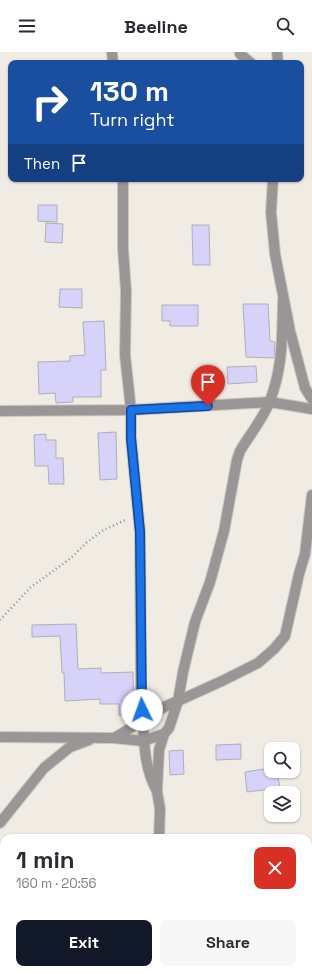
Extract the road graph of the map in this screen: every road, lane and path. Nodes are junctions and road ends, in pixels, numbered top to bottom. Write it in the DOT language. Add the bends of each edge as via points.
graph roads {
  1 [pos="240,54"];
  2 [pos="247,60"];
  3 [pos="122,182"];
  4 [pos="273,182"];
  5 [pos="283,301"];
  6 [pos="312,399"];
  7 [pos="270,402"];
  8 [pos="312,409"];
  9 [pos="131,410"];
  10 [pos="0,411"];
  11 [pos="312,494"];
  12 [pos="138,508"];
  13 [pos="310,527"];
  14 [pos="0,620"];
  15 [pos="178,700"];
  16 [pos="143,720"];
  17 [pos="164,734"];
  18 [pos="0,737"];
  19 [pos="92,738"];
  20 [pos="114,738"];
  21 [pos="143,741"];
  22 [pos="157,791"];
  23 [pos="0,823"];
  24 [pos="159,834"];
  1 -- 2 [label="street"];
  3 -- 9 [label="street" via="126,291 125,355"];
  4 -- 5 [label="street" via="271,212"];
  5 -- 6 [label="street" via="305,388"];
  5 -- 7 [label="street" via="281,362"];
  7 -- 8 [label="street"];
  7 -- 9 [label="street"];
  7 -- 15 [label="street" via="237,460 224,531 210,582 195,622"];
  9 -- 10 [label="street"];
  9 -- 12 [label="street"];
  11 -- 13 [label="street"];
  12 -- 14 [label="path" via="129,517 102,531 31,587"];
  12 -- 16 [label="street"];
  13 -- 15 [label="street" via="289,621 281,640 258,663"];
  15 -- 16 [label="street"];
  15 -- 17 [label="street" via="170,728"];
  16 -- 20 [label="street"];
  16 -- 21 [label="street"];
  17 -- 21 [label="street"];
  17 -- 22 [label="street" via="159,750"];
  18 -- 19 [label="street"];
  19 -- 20 [label="street"];
  19 -- 23 [label="street" via="70,747 48,764"];
  20 -- 21 [label="street"];
  21 -- 22 [label="street" via="145,759 152,784"];
  22 -- 24 [label="street" via="160,809"];
}
